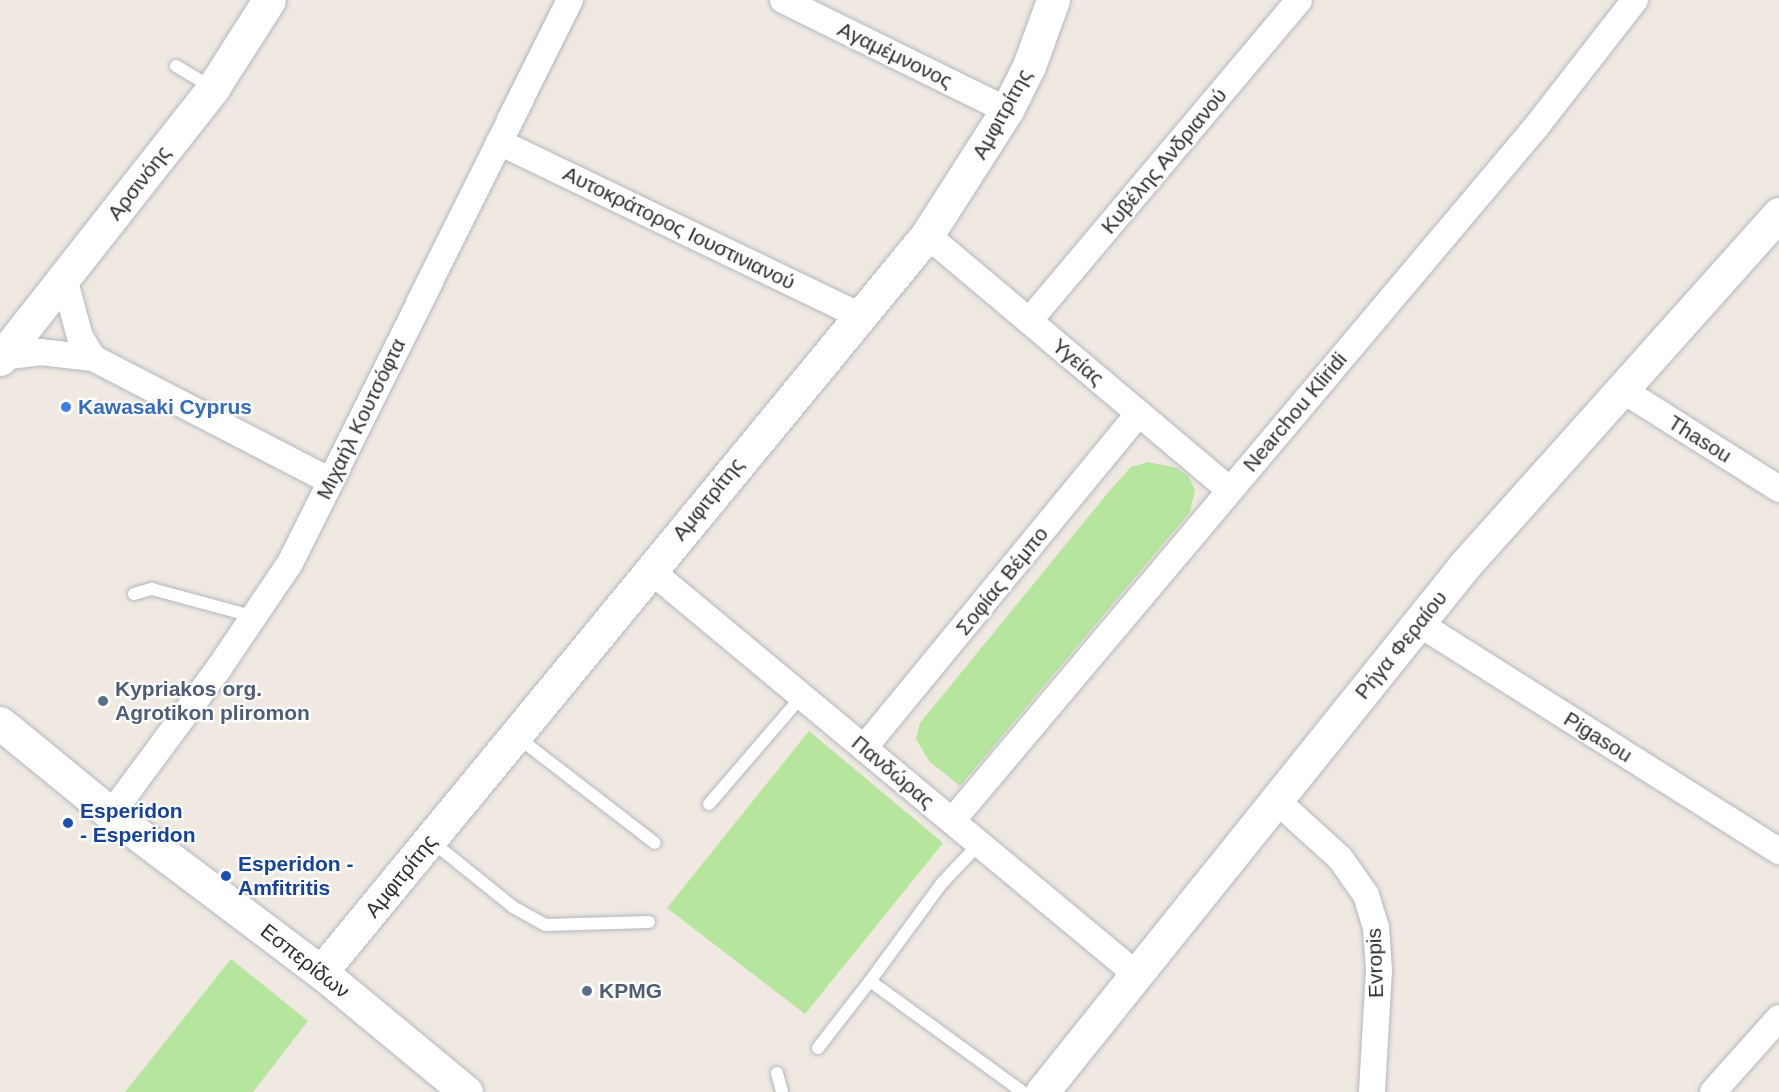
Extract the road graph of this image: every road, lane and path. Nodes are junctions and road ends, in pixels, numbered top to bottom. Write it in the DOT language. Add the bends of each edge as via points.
graph roads {
  1 [pos="269,0"];
  2 [pos="570,0"];
  3 [pos="783,0"];
  4 [pos="1053,0"];
  5 [pos="1299,0"];
  6 [pos="1635,0"];
  7 [pos="176,66"];
  8 [pos="213,88"];
  9 [pos="1007,110"];
  10 [pos="499,142"];
  11 [pos="1779,214"];
  12 [pos="927,235"];
  13 [pos="64,278"];
  14 [pos="859,315"];
  15 [pos="1029,321"];
  16 [pos="4,348"];
  17 [pos="93,358"];
  18 [pos="1621,389"];
  19 [pos="1139,413"];
  20 [pos="330,482"];
  21 [pos="1229,489"];
  22 [pos="1779,489"];
  23 [pos="650,570"];
  24 [pos="134,594"];
  25 [pos="255,617"];
  26 [pos="1418,623"];
  27 [pos="802,696"];
  28 [pos="0,723"];
  29 [pos="514,734"];
  30 [pos="864,748"];
  31 [pos="1276,800"];
  32 [pos="709,804"];
  33 [pos="111,813"];
  34 [pos="952,821"];
  35 [pos="430,840"];
  36 [pos="655,843"];
  37 [pos="979,844"];
  38 [pos="1779,851"];
  39 [pos="649,922"];
  40 [pos="321,972"];
  41 [pos="1136,974"];
  42 [pos="870,981"];
  43 [pos="1779,1018"];
  44 [pos="818,1048"];
  45 [pos="777,1072"];
  46 [pos="466,1092"];
  47 [pos="782,1092"];
  48 [pos="1023,1092"];
  49 [pos="1042,1092"];
  50 [pos="1372,1092"];
  51 [pos="1713,1092"];
  1 -- 8 [label="street, Αρσινόης"];
  2 -- 10 [label="street, Μιχαήλ Κουτσόφτα"];
  3 -- 9 [label="street, Αγαμέμνονος"];
  4 -- 9 [label="street, Αμφιτρίτης" via="1029,66"];
  5 -- 15 [label="street, Κυβέλης Ανδριανού"];
  6 -- 21 [label="street, Nearchou Kliridi" via="1536,128"];
  7 -- 8 [label="lane"];
  8 -- 13 [label="street, Αρσινόης"];
  9 -- 12 [label="street, Αμφιτρίτης"];
  10 -- 14 [label="street, Αυτοκράτορος Ιουστινιανού"];
  10 -- 20 [label="street, Μιχαήλ Κουτσόφτα"];
  11 -- 18 [label="street, Ρήγα Φεραίου"];
  12 -- 14 [label="street, Αμφιτρίτης"];
  12 -- 15 [label="street, Υγείας"];
  13 -- 16 [label="street, Αρσινόης"];
  13 -- 17 [label="street" via="80,337"];
  14 -- 23 [label="street, Αμφιτρίτης"];
  15 -- 19 [label="street, Υγείας"];
  16 -- 17 [label="street"];
  17 -- 20 [label="street"];
  18 -- 22 [label="street, Thasou"];
  18 -- 26 [label="street, Ρήγα Φεραίου"];
  19 -- 21 [label="street, Υγείας"];
  19 -- 30 [label="street, Σοφίας Βέμπο"];
  20 -- 25 [label="street, Μιχαήλ Κουτσόφτα" via="290,563"];
  21 -- 34 [label="street, Nearchou Kliridi"];
  23 -- 27 [label="street, Πανδώρας"];
  23 -- 29 [label="street, Αμφιτρίτης"];
  24 -- 25 [label="lane" via="152,589"];
  25 -- 33 [label="street, Μιχαήλ Κουτσόφτα"];
  26 -- 31 [label="street, Ρήγα Φεραίου"];
  26 -- 38 [label="street, Pigasou"];
  27 -- 30 [label="street, Πανδώρας"];
  27 -- 32 [label="lane"];
  28 -- 33 [label="street, Εσπερίδων"];
  29 -- 35 [label="street, Αμφιτρίτης"];
  29 -- 36 [label="lane"];
  30 -- 34 [label="street, Πανδώρας"];
  31 -- 41 [label="street, Ρήγα Φεραίου"];
  31 -- 50 [label="street, Evropis" via="1340,858 1365,895 1376,927 1379,970"];
  33 -- 40 [label="street, Εσπερίδων"];
  34 -- 37 [label="street, Πανδώρας"];
  35 -- 39 [label="lane" via="513,907 544,925"];
  35 -- 40 [label="street, Αμφιτρίτης"];
  37 -- 41 [label="street, Πανδώρας"];
  37 -- 42 [label="lane" via="942,883"];
  40 -- 46 [label="street, Εσπερίδων"];
  41 -- 49 [label="street, Ρήγα Φεραίου"];
  42 -- 44 [label="lane"];
  42 -- 48 [label="lane"];
  43 -- 51 [label="street"];
  45 -- 47 [label="lane"];
}
